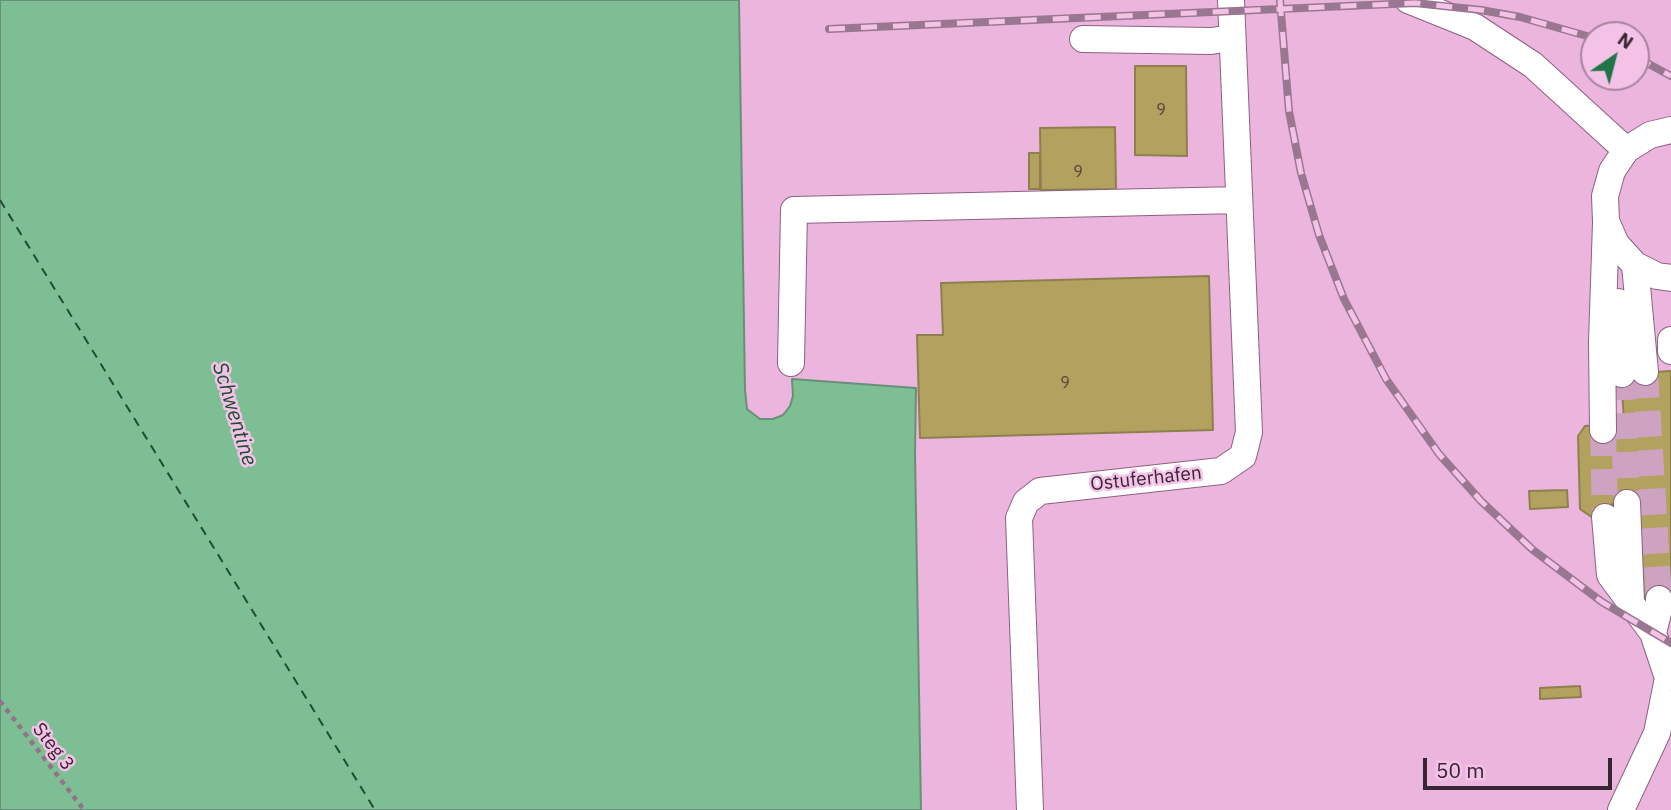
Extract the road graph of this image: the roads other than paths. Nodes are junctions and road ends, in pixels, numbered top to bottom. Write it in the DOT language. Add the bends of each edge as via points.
graph roads {
  1 [pos="1231,0"];
  2 [pos="1408,0"];
  3 [pos="1232,38"];
  4 [pos="1083,39"];
  5 [pos="1671,130"];
  6 [pos="1626,150"];
  7 [pos="1239,200"];
  8 [pos="1611,233"];
  9 [pos="1635,265"];
  10 [pos="1671,278"];
  11 [pos="1671,340"];
  12 [pos="1671,351"];
  13 [pos="791,363"];
  14 [pos="1603,430"];
  15 [pos="1616,510"];
  16 [pos="1659,599"];
  17 [pos="1662,635"];
  18 [pos="1670,676"];
  19 [pos="1030,810"];
  20 [pos="1621,810"];
  1 -- 3 [label="street, Ostuferhafen"];
  2 -- 6 [label="street" via="1475,27 1533,65"];
  3 -- 4 [label="street"];
  3 -- 7 [label="street, Ostuferhafen"];
  5 -- 6 [label="street" via="1650,135"];
  6 -- 8 [label="street" via="1612,171 1605,196"];
  7 -- 13 [label="street" via="794,210"];
  7 -- 19 [label="street, Ostuferhafen" via="1250,432 1243,456 1221,471 1040,491 1026,502 1019,518"];
  8 -- 9 [label="street"];
  8 -- 9 [label="street" via="1634,373"];
  8 -- 14 [label="street" via="1602,342"];
  9 -- 10 [label="street"];
  11 -- 12 [label="street"];
  15 -- 17 [label="street" via="1610,575"];
  16 -- 17 [label="street"];
  17 -- 18 [label="street"];
  18 -- 20 [label="street" via="1657,733"];
}
